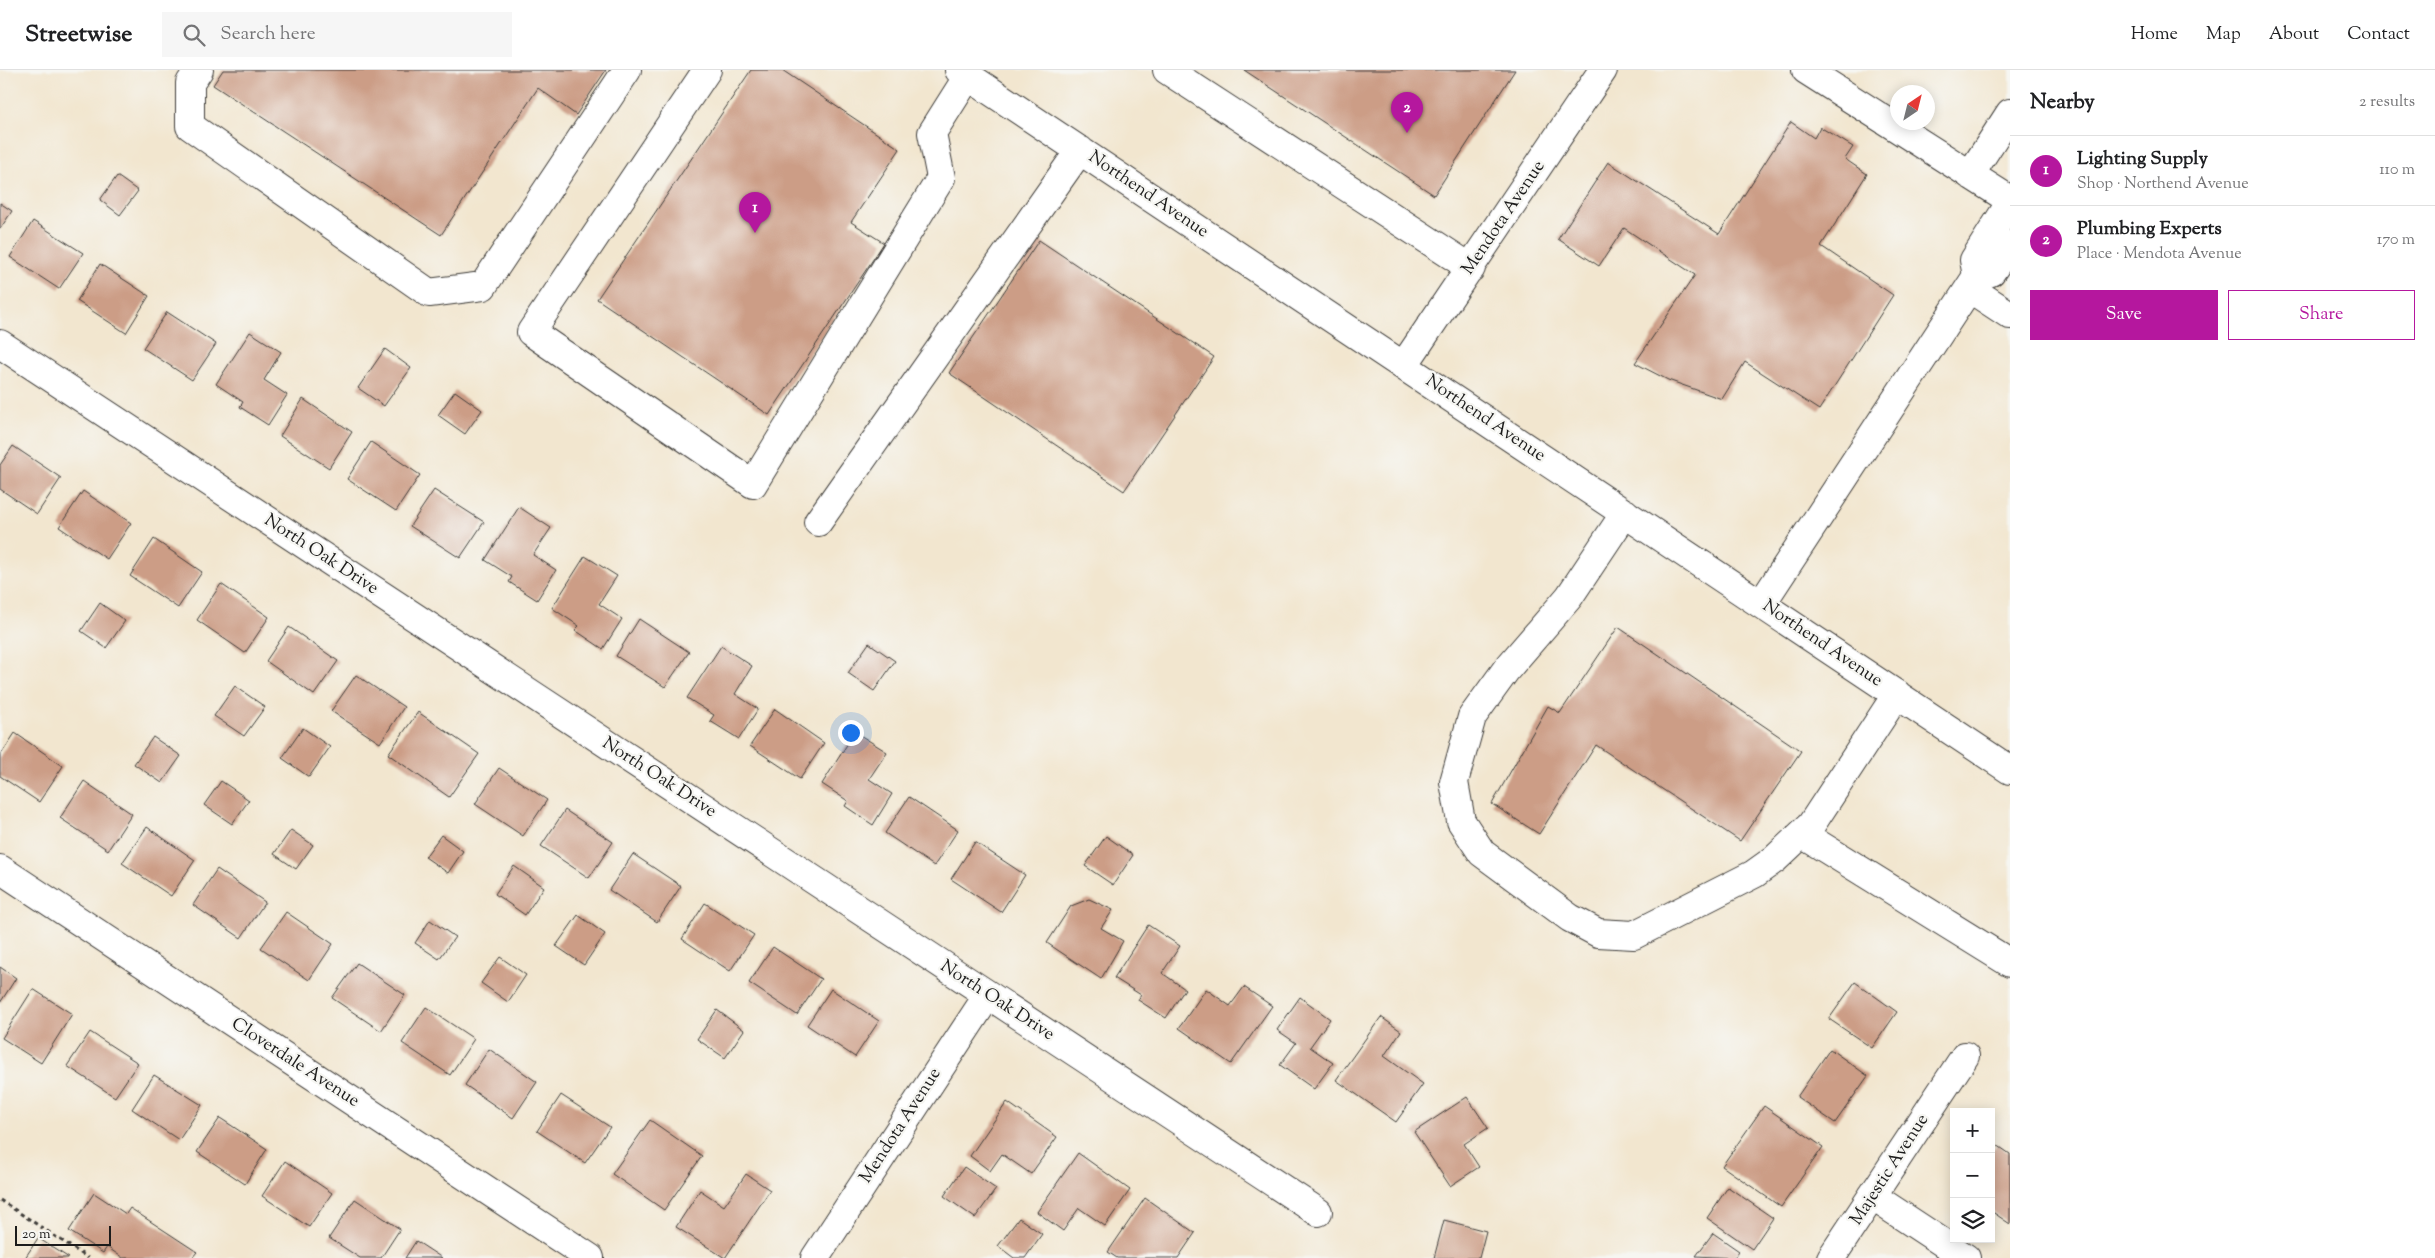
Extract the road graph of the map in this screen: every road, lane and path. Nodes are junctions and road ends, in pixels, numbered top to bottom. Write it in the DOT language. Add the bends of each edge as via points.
graph roads {
  1 [pos="199,70"];
  2 [pos="627,70"];
  3 [pos="708,70"];
  4 [pos="1167,70"];
  5 [pos="1603,70"];
  6 [pos="1806,70"];
  7 [pos="964,73"];
  8 [pos="2010,113"];
  9 [pos="1080,150"];
  10 [pos="1970,175"];
  11 [pos="2010,202"];
  12 [pos="2010,245"];
  13 [pos="1471,268"];
  14 [pos="1973,282"];
  15 [pos="2010,314"];
  16 [pos="0,344"];
  17 [pos="1404,365"];
  18 [pos="1626,513"];
  19 [pos="818,522"];
  20 [pos="1762,603"];
  21 [pos="1897,694"];
  22 [pos="2010,770"];
  23 [pos="1802,834"];
  24 [pos="0,869"];
  25 [pos="2010,963"];
  26 [pos="988,995"];
  27 [pos="1965,1056"];
  28 [pos="1872,1196"];
  29 [pos="0,1200"];
  30 [pos="1318,1212"];
  31 [pos="88,1258"];
  32 [pos="590,1258"];
  33 [pos="815,1258"];
  34 [pos="1831,1258"];
  35 [pos="1966,1258"];
  1 -- 2 [label="street" via="190,83 190,126 429,294 483,286"];
  3 -- 7 [label="street" via="531,332 753,484 941,178 932,133"];
  4 -- 13 [label="street"];
  5 -- 13 [label="street, Mendota Avenue"];
  6 -- 10 [label="street"];
  7 -- 9 [label="street, Northend Avenue"];
  8 -- 10 [label="street"];
  9 -- 17 [label="street, Northend Avenue"];
  9 -- 19 [label="street"];
  10 -- 11 [label="street"];
  11 -- 14 [label="street" via="1974,260"];
  12 -- 14 [label="street" via="1991,272"];
  13 -- 17 [label="street, Mendota Avenue"];
  14 -- 15 [label="street"];
  14 -- 20 [label="street"];
  16 -- 26 [label="street, North Oak Drive"];
  17 -- 18 [label="street, Northend Avenue"];
  18 -- 20 [label="street, Northend Avenue"];
  18 -- 23 [label="street" via="1570,597 1506,670 1472,717 1454,782 1461,821 1482,853 1570,918 1598,933 1634,935 1754,874"];
  20 -- 21 [label="street, Northend Avenue"];
  21 -- 22 [label="street, Northend Avenue"];
  21 -- 23 [label="street"];
  23 -- 25 [label="street"];
  24 -- 32 [label="street, Cloverdale Avenue"];
  26 -- 30 [label="street, North Oak Drive"];
  26 -- 33 [label="street, Mendota Avenue"];
  27 -- 28 [label="street, Majestic Avenue"];
  28 -- 34 [label="street, Majestic Avenue"];
  28 -- 35 [label="street"];
  29 -- 31 [label="path"];
}
